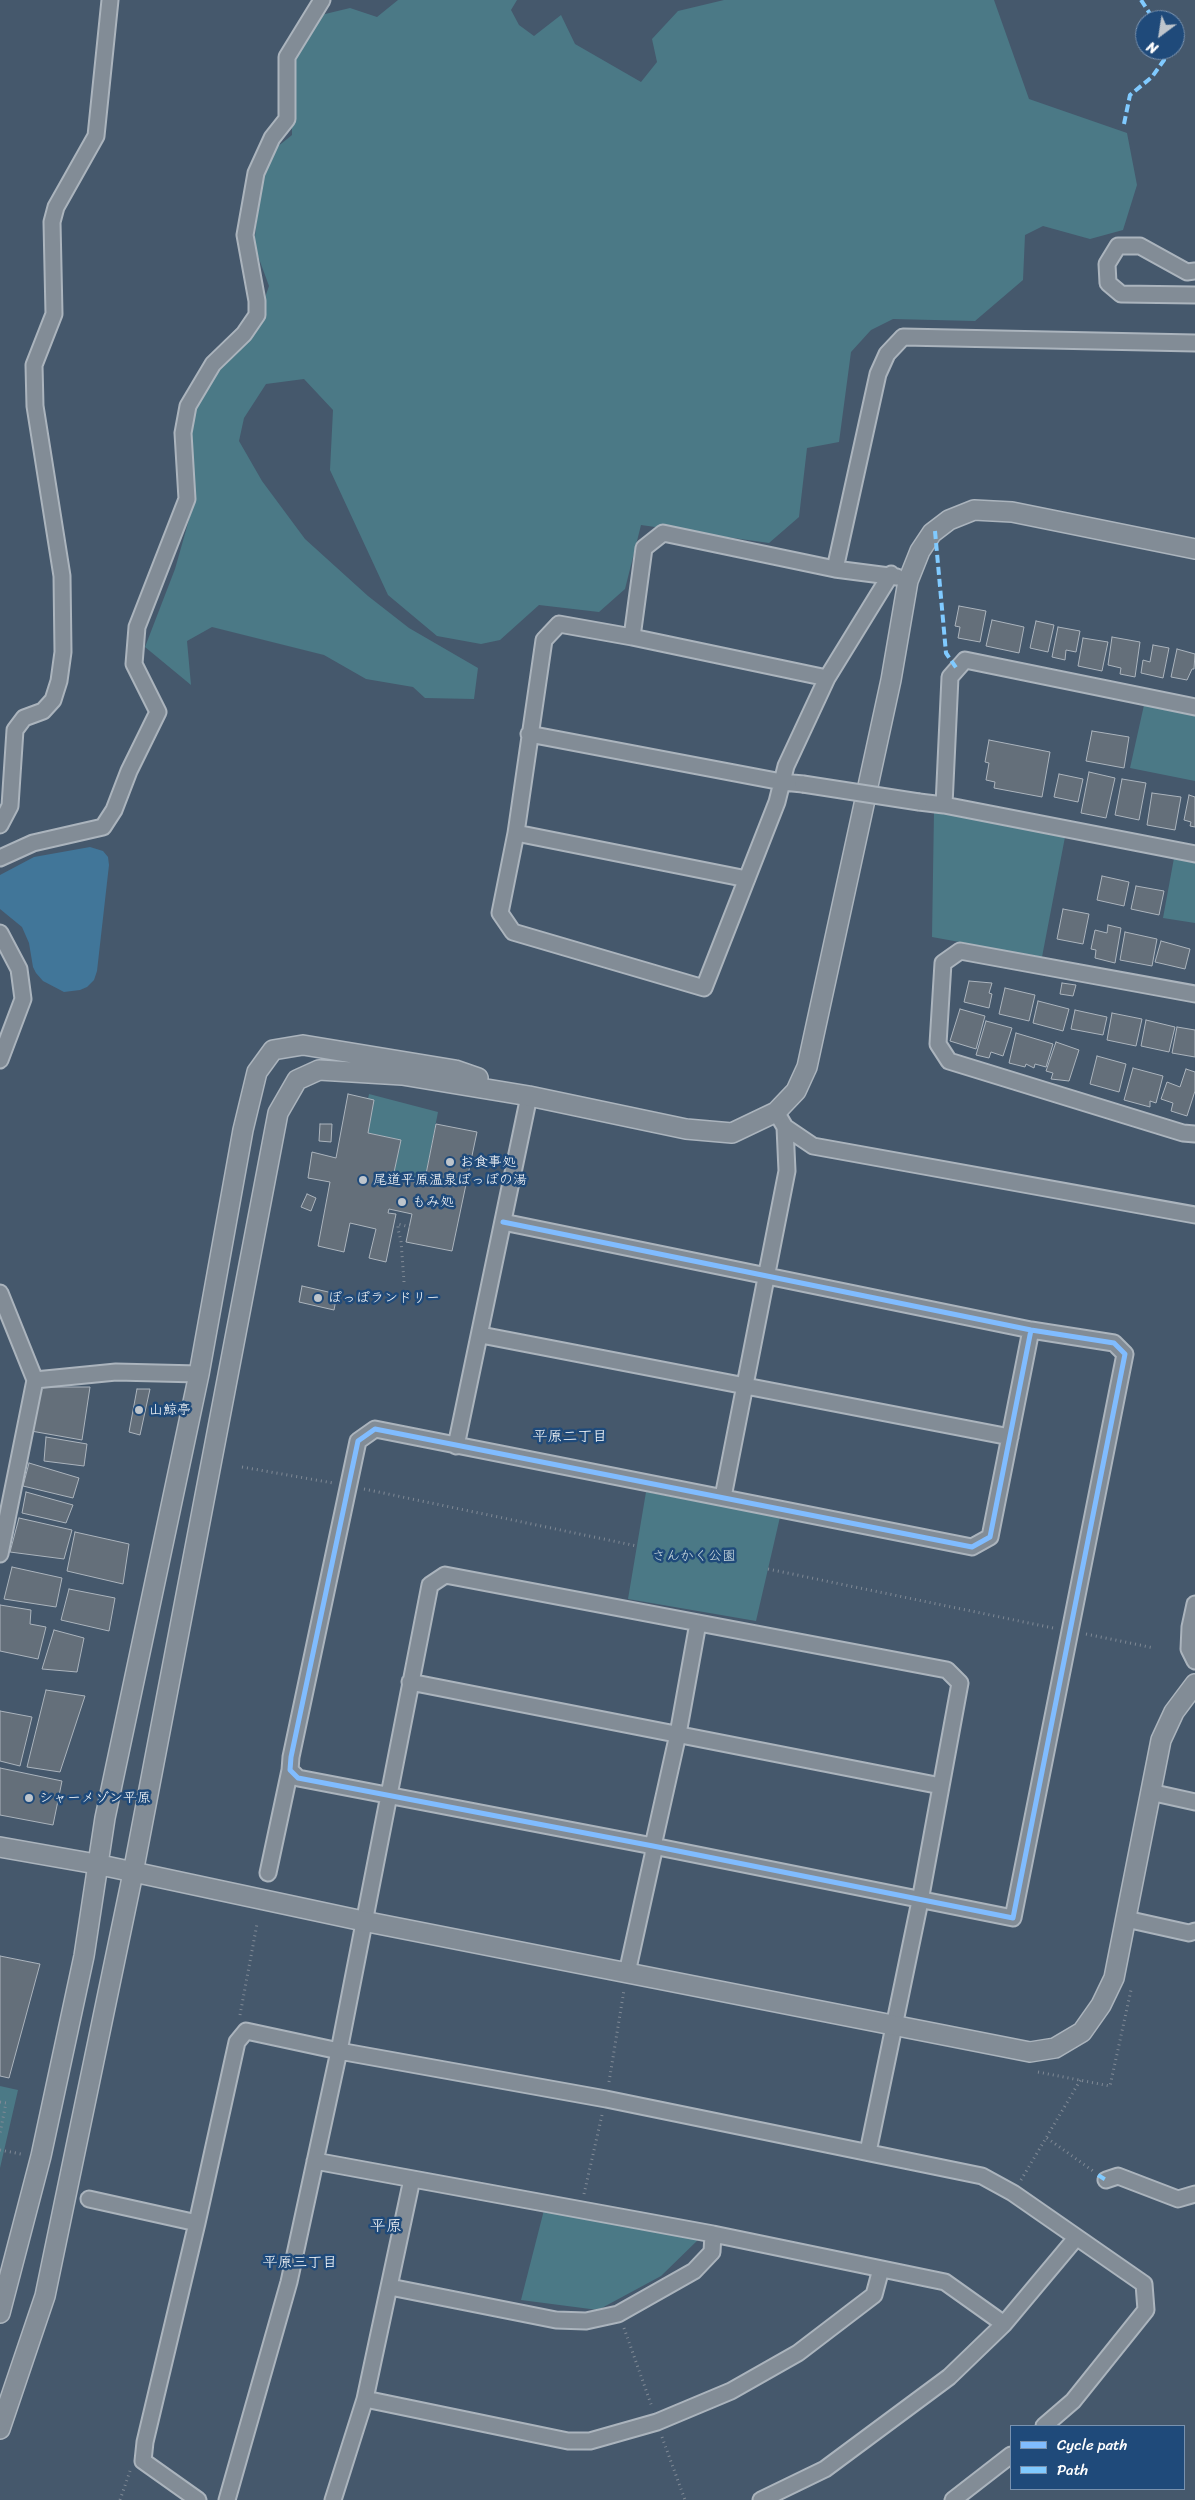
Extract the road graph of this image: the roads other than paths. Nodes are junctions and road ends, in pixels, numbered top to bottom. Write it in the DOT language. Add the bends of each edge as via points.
graph roads {
  1 [pos="110,0"];
  2 [pos="322,0"];
  3 [pos="1195,272"];
  4 [pos="1195,295"];
  5 [pos="1195,343"];
  6 [pos="1195,549"];
  7 [pos="835,569"];
  8 [pos="899,577"];
  9 [pos="632,636"];
  10 [pos="827,678"];
  11 [pos="1195,707"];
  12 [pos="529,734"];
  13 [pos="782,782"];
  14 [pos="944,804"];
  15 [pos="0,825"];
  16 [pos="516,833"];
  17 [pos="1195,854"];
  18 [pos="0,858"];
  19 [pos="747,878"];
  20 [pos="0,933"];
  21 [pos="1195,994"];
  22 [pos="0,1060"];
  23 [pos="529,1096"];
  24 [pos="780,1120"];
  25 [pos="1195,1134"];
  26 [pos="1195,1215"];
  27 [pos="503,1222"];
  28 [pos="224,1244"];
  29 [pos="253,1251"];
  30 [pos="766,1275"];
  31 [pos="0,1293"];
  32 [pos="1032,1330"];
  33 [pos="481,1335"];
  34 [pos="199,1374"];
  35 [pos="35,1380"];
  36 [pos="747,1385"];
  37 [pos="1010,1437"];
  38 [pos="456,1446"];
  39 [pos="723,1497"];
  40 [pos="0,1554"];
  41 [pos="1195,1604"];
  42 [pos="698,1623"];
  43 [pos="1195,1661"];
  44 [pos="410,1682"];
  45 [pos="1195,1684"];
  46 [pos="678,1734"];
  47 [pos="290,1770"];
  48 [pos="941,1786"];
  49 [pos="1150,1792"];
  50 [pos="388,1796"];
  51 [pos="1195,1802"];
  52 [pos="653,1846"];
  53 [pos="0,1848"];
  54 [pos="96,1864"];
  55 [pos="268,1873"];
  56 [pos="133,1874"];
  57 [pos="920,1901"];
  58 [pos="1126,1920"];
  59 [pos="363,1921"];
  60 [pos="1195,1931"];
  61 [pos="627,1972"];
  62 [pos="894,2025"];
  63 [pos="339,2051"];
  64 [pos="868,2152"];
  65 [pos="315,2161"];
  66 [pos="1102,2178"];
  67 [pos="412,2179"];
  68 [pos="1195,2194"];
  69 [pos="89,2199"];
  70 [pos="197,2223"];
  71 [pos="713,2234"];
  72 [pos="1076,2238"];
  73 [pos="881,2269"];
  74 [pos="390,2287"];
  75 [pos="0,2313"];
  76 [pos="1004,2324"];
  77 [pos="365,2399"];
  78 [pos="1045,2425"];
  79 [pos="0,2429"];
  80 [pos="1010,2456"];
  81 [pos="198,2500"];
  82 [pos="227,2500"];
  83 [pos="333,2500"];
  84 [pos="761,2500"];
  85 [pos="953,2500"];
  1 -- 15 [label="street" via="96,136 56,207 52,222 54,314 34,365 35,406 62,576 63,652 53,700 43,711 24,718 15,730 10,806"];
  2 -- 18 [label="street" via="287,57 287,120 272,138 256,173 244,235 257,301 256,315 244,334 213,364 188,406 183,433 187,499 137,627 134,664 158,712 114,810 103,827 32,843"];
  3 -- 4 [label="street" via="1187,272 1140,246 1118,246 1106,264 1108,283 1121,294"];
  5 -- 7 [label="street" via="903,338 887,354 878,374"];
  6 -- 8 [label="street" via="1012,512 974,510 949,520 932,533"];
  7 -- 8 [label="street"];
  7 -- 9 [label="street" via="663,533 644,548"];
  8 -- 10 [label="street"];
  8 -- 24 [label="street" via="891,680 807,1067"];
  9 -- 10 [label="street"];
  9 -- 12 [label="street" via="560,624 544,640"];
  10 -- 13 [label="street" via="786,766"];
  11 -- 14 [label="street" via="965,660 950,677"];
  12 -- 13 [label="street"];
  12 -- 16 [label="street"];
  13 -- 14 [label="street, bridge"];
  13 -- 19 [label="street"];
  14 -- 17 [label="street"];
  16 -- 19 [label="street"];
  16 -- 19 [label="street" via="500,913 513,932 704,988"];
  20 -- 22 [label="street" via="19,969 23,999"];
  21 -- 25 [label="street" via="960,951 944,963 938,1044 949,1061"];
  23 -- 24 [label="street" via="686,1129 732,1133"];
  23 -- 27 [label="street"];
  23 -- 28 [label="street" via="455,1070 303,1045 273,1050 257,1072 243,1130"];
  23 -- 29 [label="street" via="402,1075 319,1070 297,1080 278,1113"];
  24 -- 26 [label="street" via="813,1146"];
  24 -- 30 [label="street" via="788,1171"];
  27 -- 30 [label="street"];
  27 -- 33 [label="street"];
  28 -- 29 [label="street"];
  28 -- 34 [label="street"];
  29 -- 56 [label="street"];
  30 -- 32 [label="street"];
  30 -- 36 [label="street"];
  31 -- 35 [label="street"];
  32 -- 37 [label="street"];
  32 -- 57 [label="street" via="1114,1343 1125,1354 1013,1918"];
  33 -- 36 [label="street"];
  33 -- 38 [label="street"];
  34 -- 35 [label="street" via="116,1372"];
  34 -- 54 [label="street"];
  35 -- 40 [label="street"];
  36 -- 37 [label="street"];
  36 -- 39 [label="street"];
  37 -- 39 [label="street" via="990,1537 972,1547"];
  38 -- 39 [label="street"];
  38 -- 47 [label="street" via="375,1429 358,1441"];
  41 -- 43 [label="street" via="1189,1649"];
  42 -- 44 [label="street" via="444,1575 430,1585"];
  42 -- 46 [label="street"];
  42 -- 48 [label="street" via="947,1670 960,1683"];
  44 -- 46 [label="street"];
  44 -- 50 [label="street"];
  45 -- 49 [label="street" via="1174,1712 1161,1740"];
  46 -- 48 [label="street"];
  46 -- 52 [label="street"];
  47 -- 50 [label="street" via="298,1778"];
  47 -- 55 [label="street"];
  48 -- 57 [label="street"];
  49 -- 51 [label="street"];
  49 -- 58 [label="street"];
  50 -- 52 [label="street"];
  50 -- 59 [label="street"];
  52 -- 57 [label="street"];
  52 -- 61 [label="street"];
  53 -- 54 [label="street"];
  54 -- 56 [label="street"];
  54 -- 75 [label="street" via="84,1956 41,2156"];
  56 -- 59 [label="street"];
  56 -- 79 [label="street" via="45,2296"];
  57 -- 62 [label="street"];
  58 -- 60 [label="street" via="1189,1933"];
  58 -- 62 [label="street" via="1114,1978 1102,2005 1082,2032 1056,2048 1030,2052"];
  59 -- 61 [label="street"];
  59 -- 63 [label="street"];
  61 -- 62 [label="street"];
  62 -- 64 [label="street"];
  63 -- 64 [label="street" via="606,2099"];
  63 -- 65 [label="street"];
  63 -- 70 [label="street" via="246,2031 237,2042"];
  64 -- 72 [label="street" via="982,2176 1013,2193"];
  65 -- 67 [label="street"];
  65 -- 82 [label="street" via="289,2282"];
  66 -- 68 [label="street" via="1118,2176 1178,2199"];
  67 -- 71 [label="street"];
  67 -- 74 [label="street"];
  69 -- 70 [label="street"];
  70 -- 81 [label="street" via="143,2461"];
  71 -- 73 [label="street"];
  71 -- 74 [label="street" via="712,2252 694,2271 618,2314 586,2321 556,2320"];
  72 -- 76 [label="street"];
  72 -- 78 [label="street" via="1144,2284 1146,2310 1073,2401"];
  73 -- 76 [label="street" via="945,2282"];
  73 -- 77 [label="street" via="874,2295 798,2352 723,2394 657,2422 590,2440 568,2440"];
  74 -- 77 [label="street"];
  76 -- 84 [label="street" via="949,2377 825,2469"];
  77 -- 83 [label="street"];
  80 -- 85 [label="street"];
}
